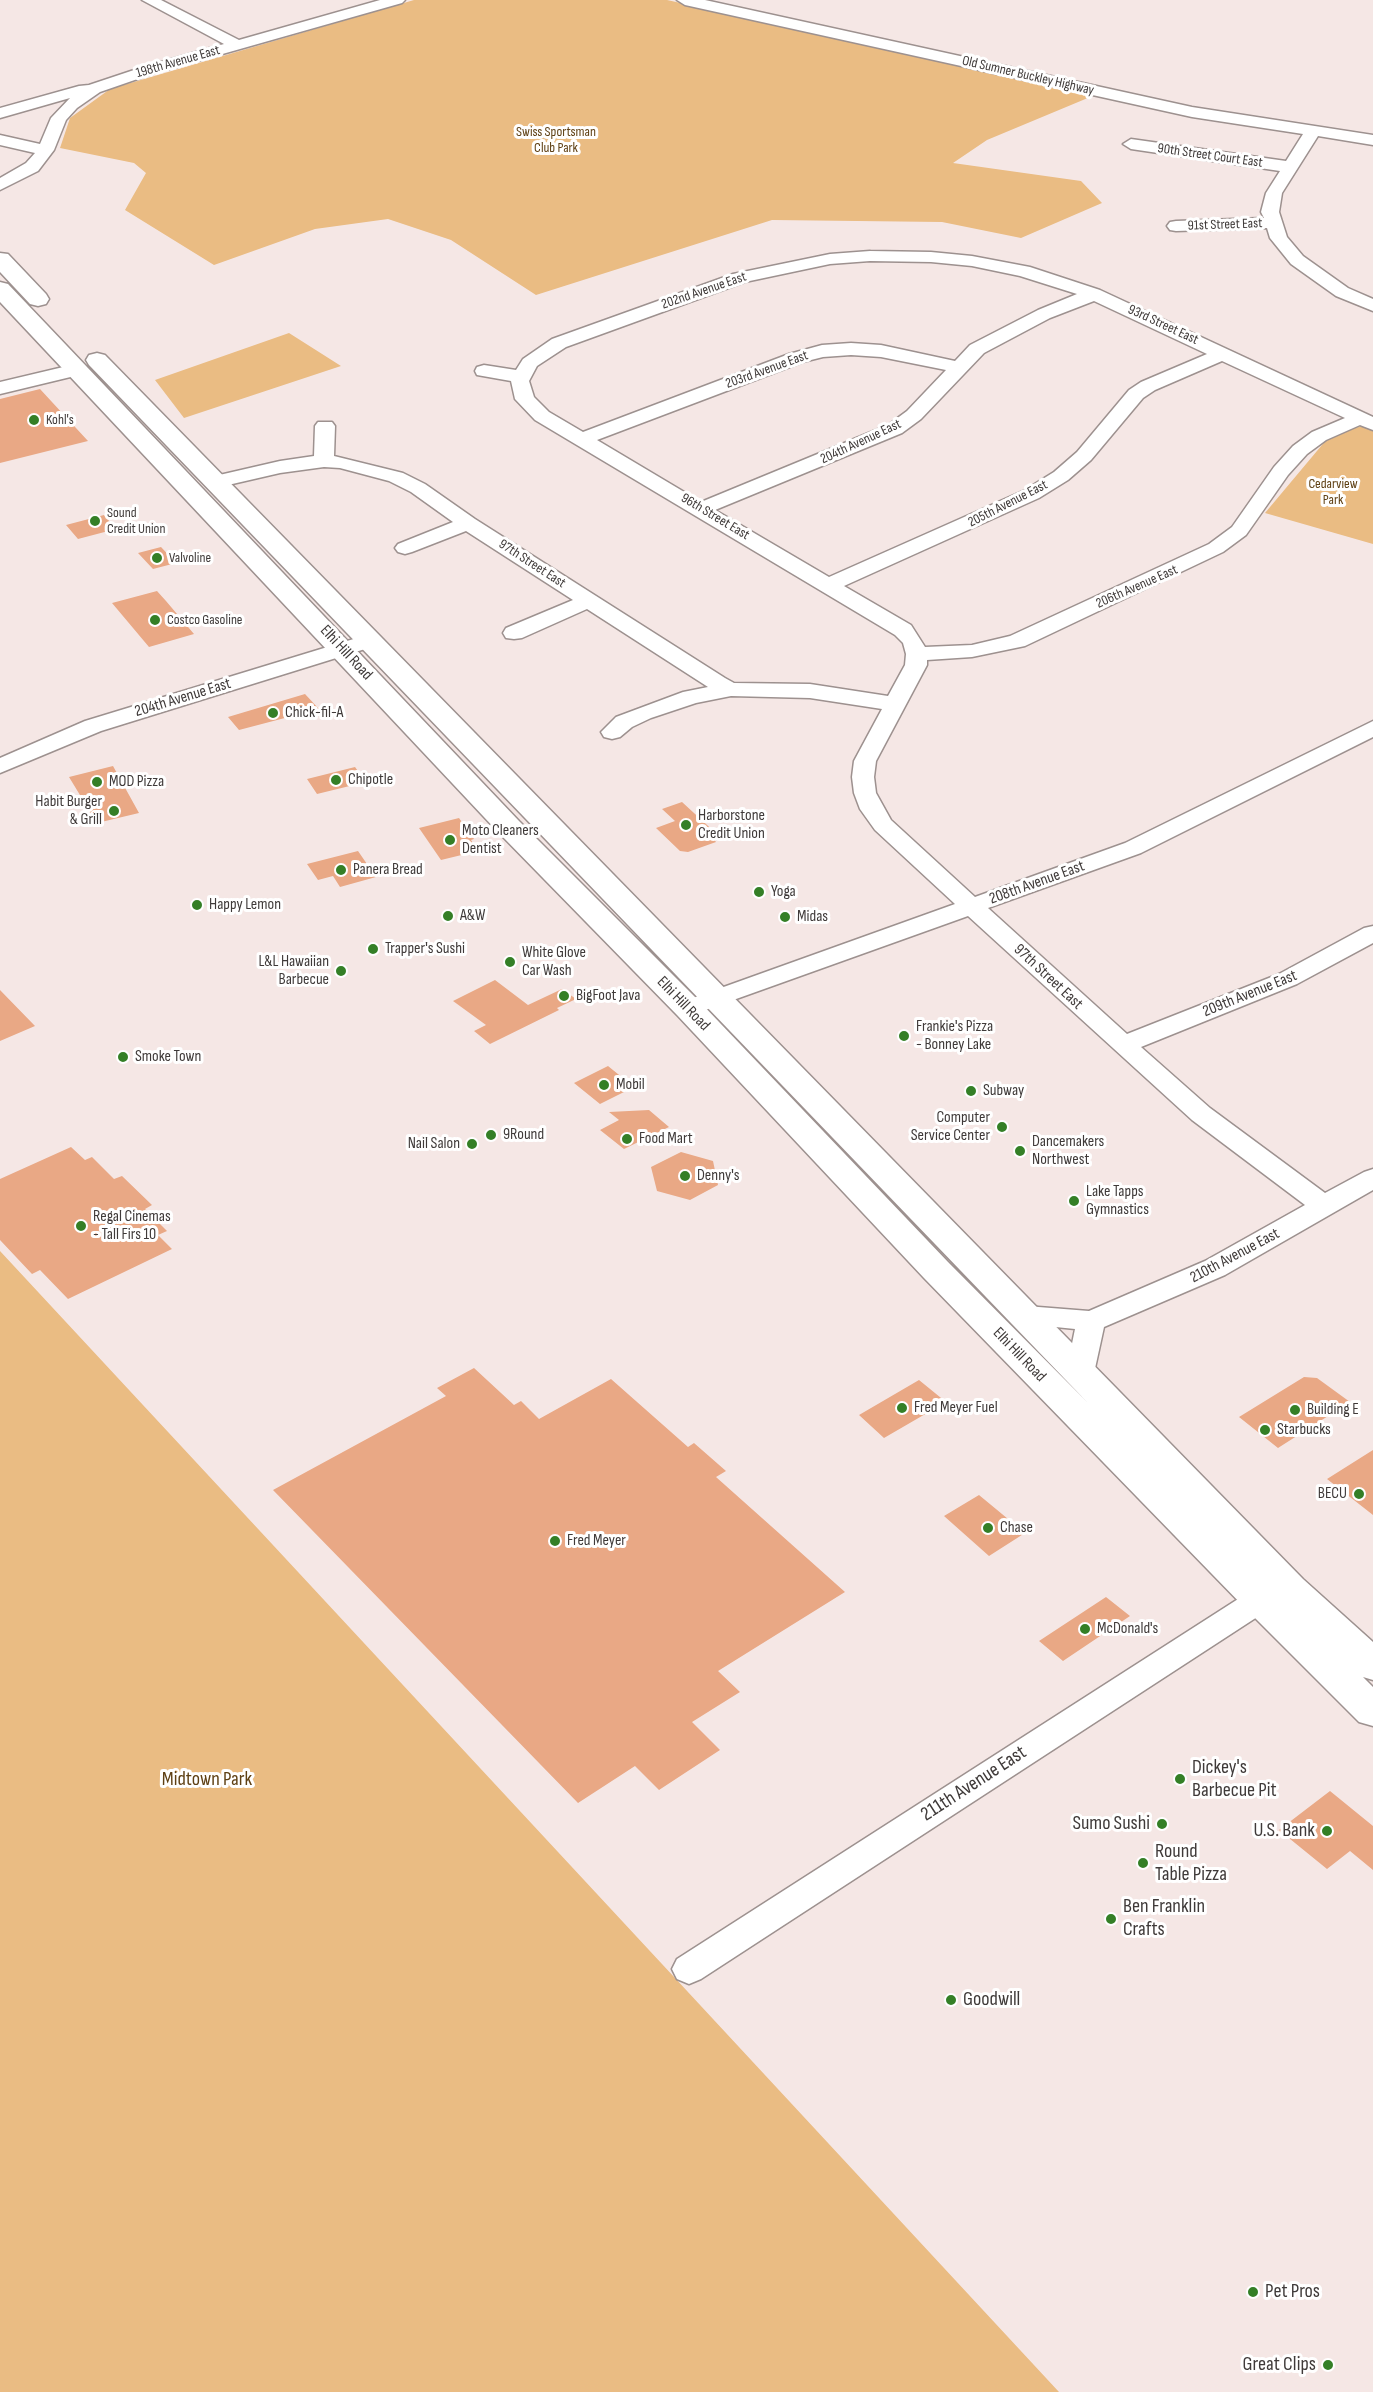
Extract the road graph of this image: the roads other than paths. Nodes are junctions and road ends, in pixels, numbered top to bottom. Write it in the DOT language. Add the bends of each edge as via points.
graph roads {
  1 [pos="150,0"];
  2 [pos="398,0"];
  3 [pos="685,0"];
  4 [pos="237,45"];
  5 [pos="94,89"];
  6 [pos="0,113"];
  7 [pos="1312,132"];
  8 [pos="0,140"];
  9 [pos="1373,140"];
  10 [pos="1131,144"];
  11 [pos="46,150"];
  12 [pos="1290,167"];
  13 [pos="0,186"];
  14 [pos="1274,223"];
  15 [pos="1176,226"];
  16 [pos="943,258"];
  17 [pos="0,260"];
  18 [pos="0,289"];
  19 [pos="1094,294"];
  20 [pos="1373,306"];
  21 [pos="1224,353"];
  22 [pos="958,367"];
  23 [pos="76,370"];
  24 [pos="484,371"];
  25 [pos="522,376"];
  26 [pos="0,388"];
  27 [pos="1367,421"];
  28 [pos="325,426"];
  29 [pos="582,439"];
  30 [pos="324,461"];
  31 [pos="215,482"];
  32 [pos="701,509"];
  33 [pos="468,523"];
  34 [pos="405,548"];
  35 [pos="829,585"];
  36 [pos="588,601"];
  37 [pos="514,633"];
  38 [pos="370,640"];
  39 [pos="342,649"];
  40 [pos="917,654"];
  41 [pos="731,689"];
  42 [pos="895,704"];
  43 [pos="1373,728"];
  44 [pos="612,732"];
  45 [pos="0,766"];
  46 [pos="972,906"];
  47 [pos="1373,933"];
  48 [pos="703,1003"];
  49 [pos="1122,1045"];
  50 [pos="1373,1178"];
  51 [pos="1324,1206"];
  52 [pos="1026,1316"];
  53 [pos="1091,1321"];
  54 [pos="1080,1373"];
  55 [pos="1260,1600"];
  56 [pos="1373,1665"];
  57 [pos="1373,1711"];
  58 [pos="689,1969"];
  1 -- 4 [label="street"];
  2 -- 4 [label="street, 198th Avenue East"];
  3 -- 7 [label="street, Old Sumner Buckley Highway" via="1163,106"];
  4 -- 5 [label="street, 198th Avenue East"];
  5 -- 6 [label="street"];
  5 -- 11 [label="street, 198th Avenue East" via="59,118"];
  7 -- 9 [label="street, Old Sumner Buckley Highway"];
  7 -- 12 [label="street"];
  8 -- 11 [label="street"];
  10 -- 12 [label="street, 90th Street Court East"];
  11 -- 13 [label="street, 198th Avenue East" via="32,167"];
  12 -- 14 [label="street" via="1271,202"];
  14 -- 15 [label="street, 91st Street East"];
  14 -- 20 [label="street" via="1279,238 1297,260 1342,292"];
  16 -- 19 [label="street, 93rd Street East" via="1024,271"];
  16 -- 25 [label="street, 202nd Avenue East" via="850,258 756,273 559,343 539,354"];
  17 -- 31 [label="main road, Elhi Hill Road"];
  18 -- 23 [label="main road, Elhi Hill Road"];
  19 -- 21 [label="street, 93rd Street East"];
  19 -- 22 [label="street, 204th Avenue East" via="977,348"];
  21 -- 27 [label="street, 93rd Street East"];
  21 -- 35 [label="street, 205th Avenue East" via="1136,394 1084,456 1032,494"];
  22 -- 29 [label="street, 203rd Avenue East" via="873,350 822,351"];
  22 -- 32 [label="street, 204th Avenue East" via="914,415 895,429"];
  23 -- 26 [label="street"];
  23 -- 39 [label="main road, Elhi Hill Road"];
  24 -- 25 [label="street"];
  25 -- 29 [label="street, 96th Street East" via="521,390 532,408"];
  27 -- 40 [label="street, 206th Avenue East" via="1320,436 1300,450 1239,531 1216,548 1017,641 972,651"];
  28 -- 30 [label="street"];
  29 -- 32 [label="street, 96th Street East"];
  30 -- 31 [label="street"];
  30 -- 33 [label="street, 97th Street East" via="396,477"];
  31 -- 38 [label="main road, Elhi Hill Road"];
  32 -- 35 [label="street, 96th Street East"];
  33 -- 34 [label="street"];
  33 -- 36 [label="street, 97th Street East"];
  35 -- 40 [label="street, 96th Street East" via="903,630"];
  36 -- 37 [label="street"];
  36 -- 41 [label="street, 97th Street East"];
  38 -- 39 [label="street, 204th Avenue East"];
  38 -- 48 [label="main road, Elhi Hill Road"];
  39 -- 45 [label="street, 204th Avenue East" via="93,726"];
  39 -- 48 [label="main road, Elhi Hill Road" via="509,827"];
  40 -- 42 [label="street" via="915,670"];
  41 -- 42 [label="street" via="810,691"];
  41 -- 44 [label="street" via="712,691 643,713"];
  42 -- 46 [label="street, 97th Street East" via="865,761 865,793 883,825"];
  43 -- 46 [label="street, 208th Avenue East" via="1133,849"];
  46 -- 48 [label="street, 208th Avenue East"];
  46 -- 49 [label="street, 97th Street East"];
  47 -- 49 [label="street, 209th Avenue East" via="1288,979"];
  48 -- 52 [label="main road, Elhi Hill Road"];
  48 -- 55 [label="main road, Elhi Hill Road" via="936,1270"];
  49 -- 51 [label="street, 97th Street East" via="1201,1114"];
  50 -- 51 [label="street, 210th Avenue East"];
  51 -- 53 [label="street, 210th Avenue East" via="1215,1268"];
  52 -- 53 [label="street, 210th Avenue East"];
  52 -- 54 [label="main road, Elhi Hill Road"];
  53 -- 54 [label="street"];
  54 -- 56 [label="main road, Elhi Hill Road" via="1290,1588"];
  55 -- 57 [label="main road, Elhi Hill Road"];
  55 -- 58 [label="street, 211th Avenue East"];
}
